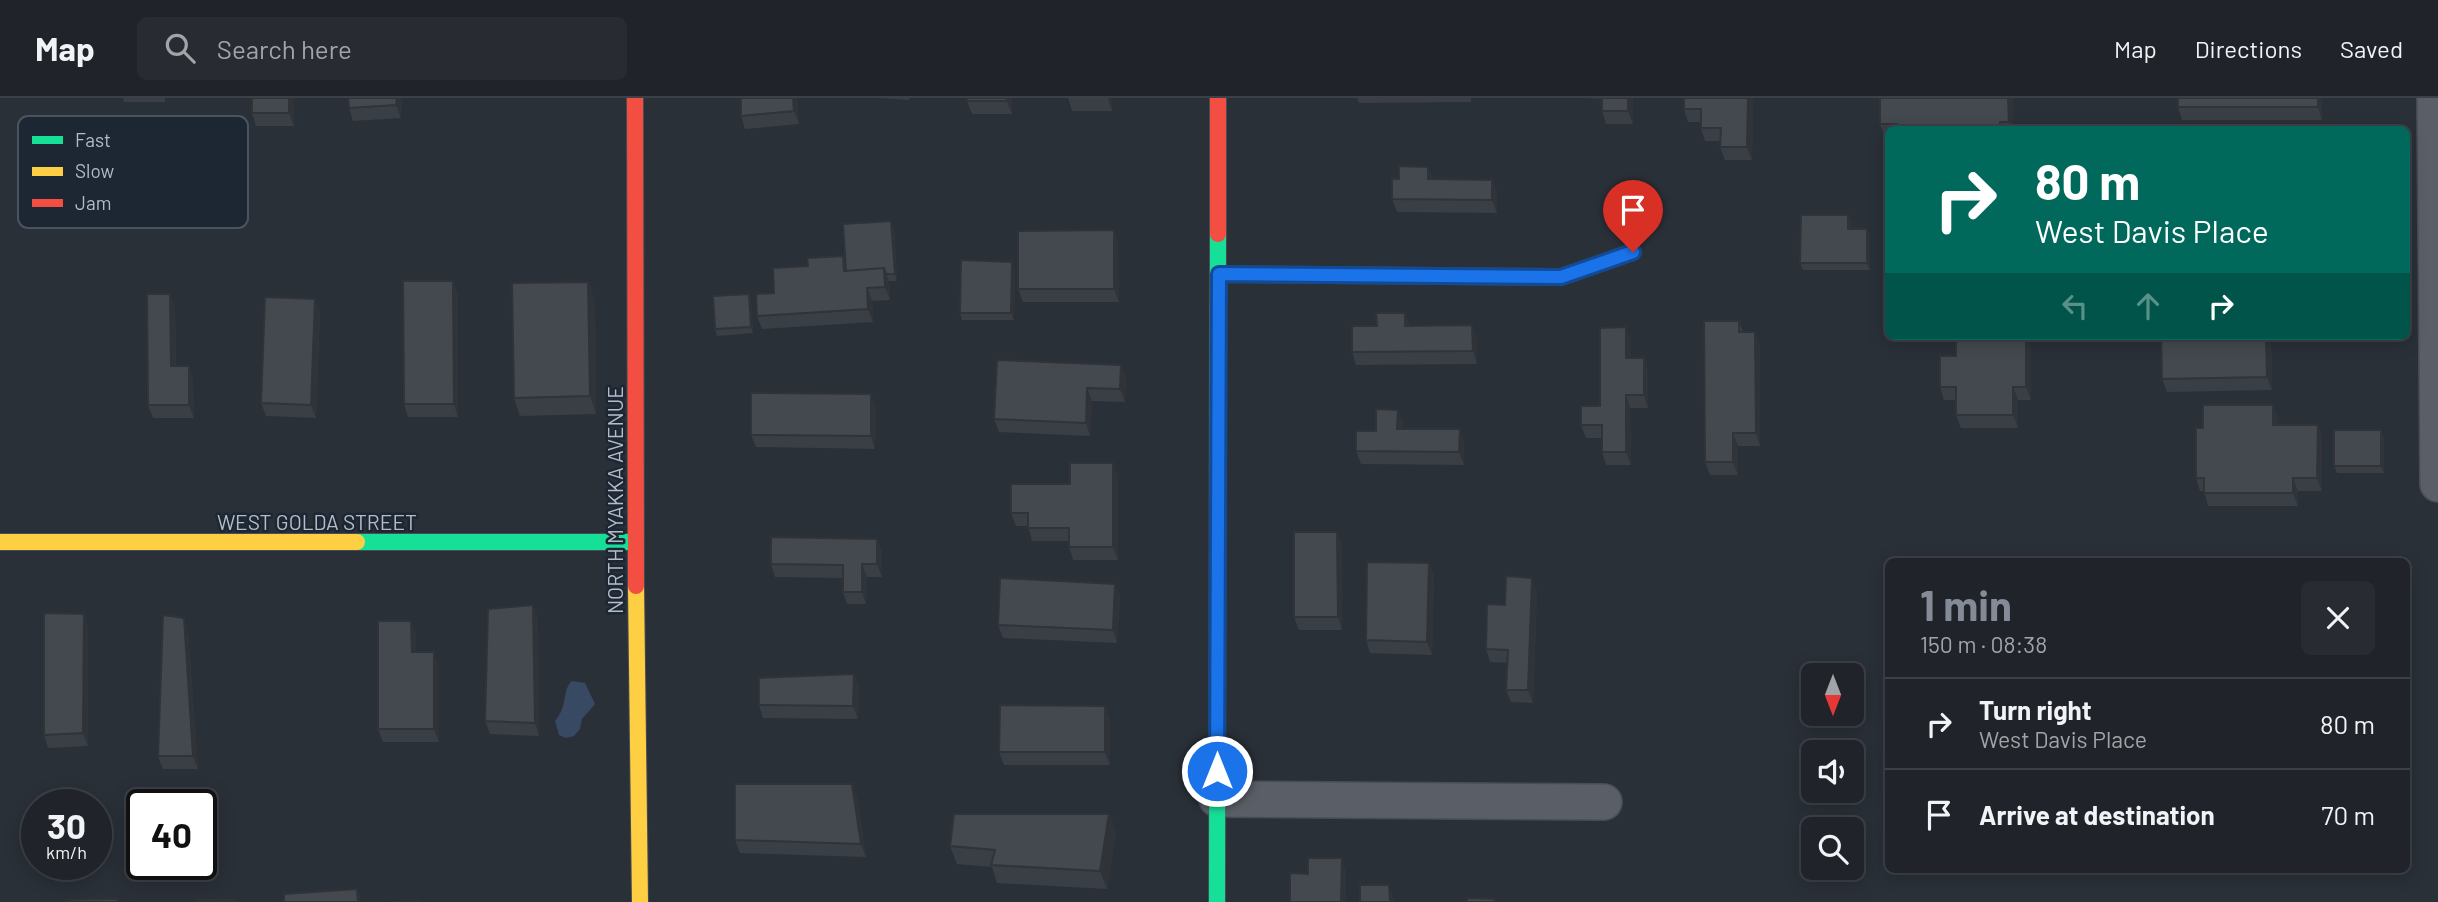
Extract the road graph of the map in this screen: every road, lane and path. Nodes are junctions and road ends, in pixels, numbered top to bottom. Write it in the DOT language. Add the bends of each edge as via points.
graph roads {
  1 [pos="635,98"];
  2 [pos="1218,98"];
  3 [pos="2435,98"];
  4 [pos="1633,252"];
  5 [pos="1219,274"];
  6 [pos="2438,484"];
  7 [pos="0,541"];
  8 [pos="635,541"];
  9 [pos="1217,799"];
  10 [pos="1604,802"];
  11 [pos="640,902"];
  12 [pos="1217,902"];
  1 -- 8 [label="street, NORTH MYAKKA AVENUE"];
  2 -- 5 [label="street"];
  3 -- 6 [label="street"];
  4 -- 5 [label="street" via="1561,277"];
  5 -- 9 [label="street"];
  7 -- 8 [label="street, WEST GOLDA STREET"];
  8 -- 11 [label="street, NORTH MYAKKA AVENUE"];
  9 -- 10 [label="street"];
  9 -- 12 [label="street"];
}
